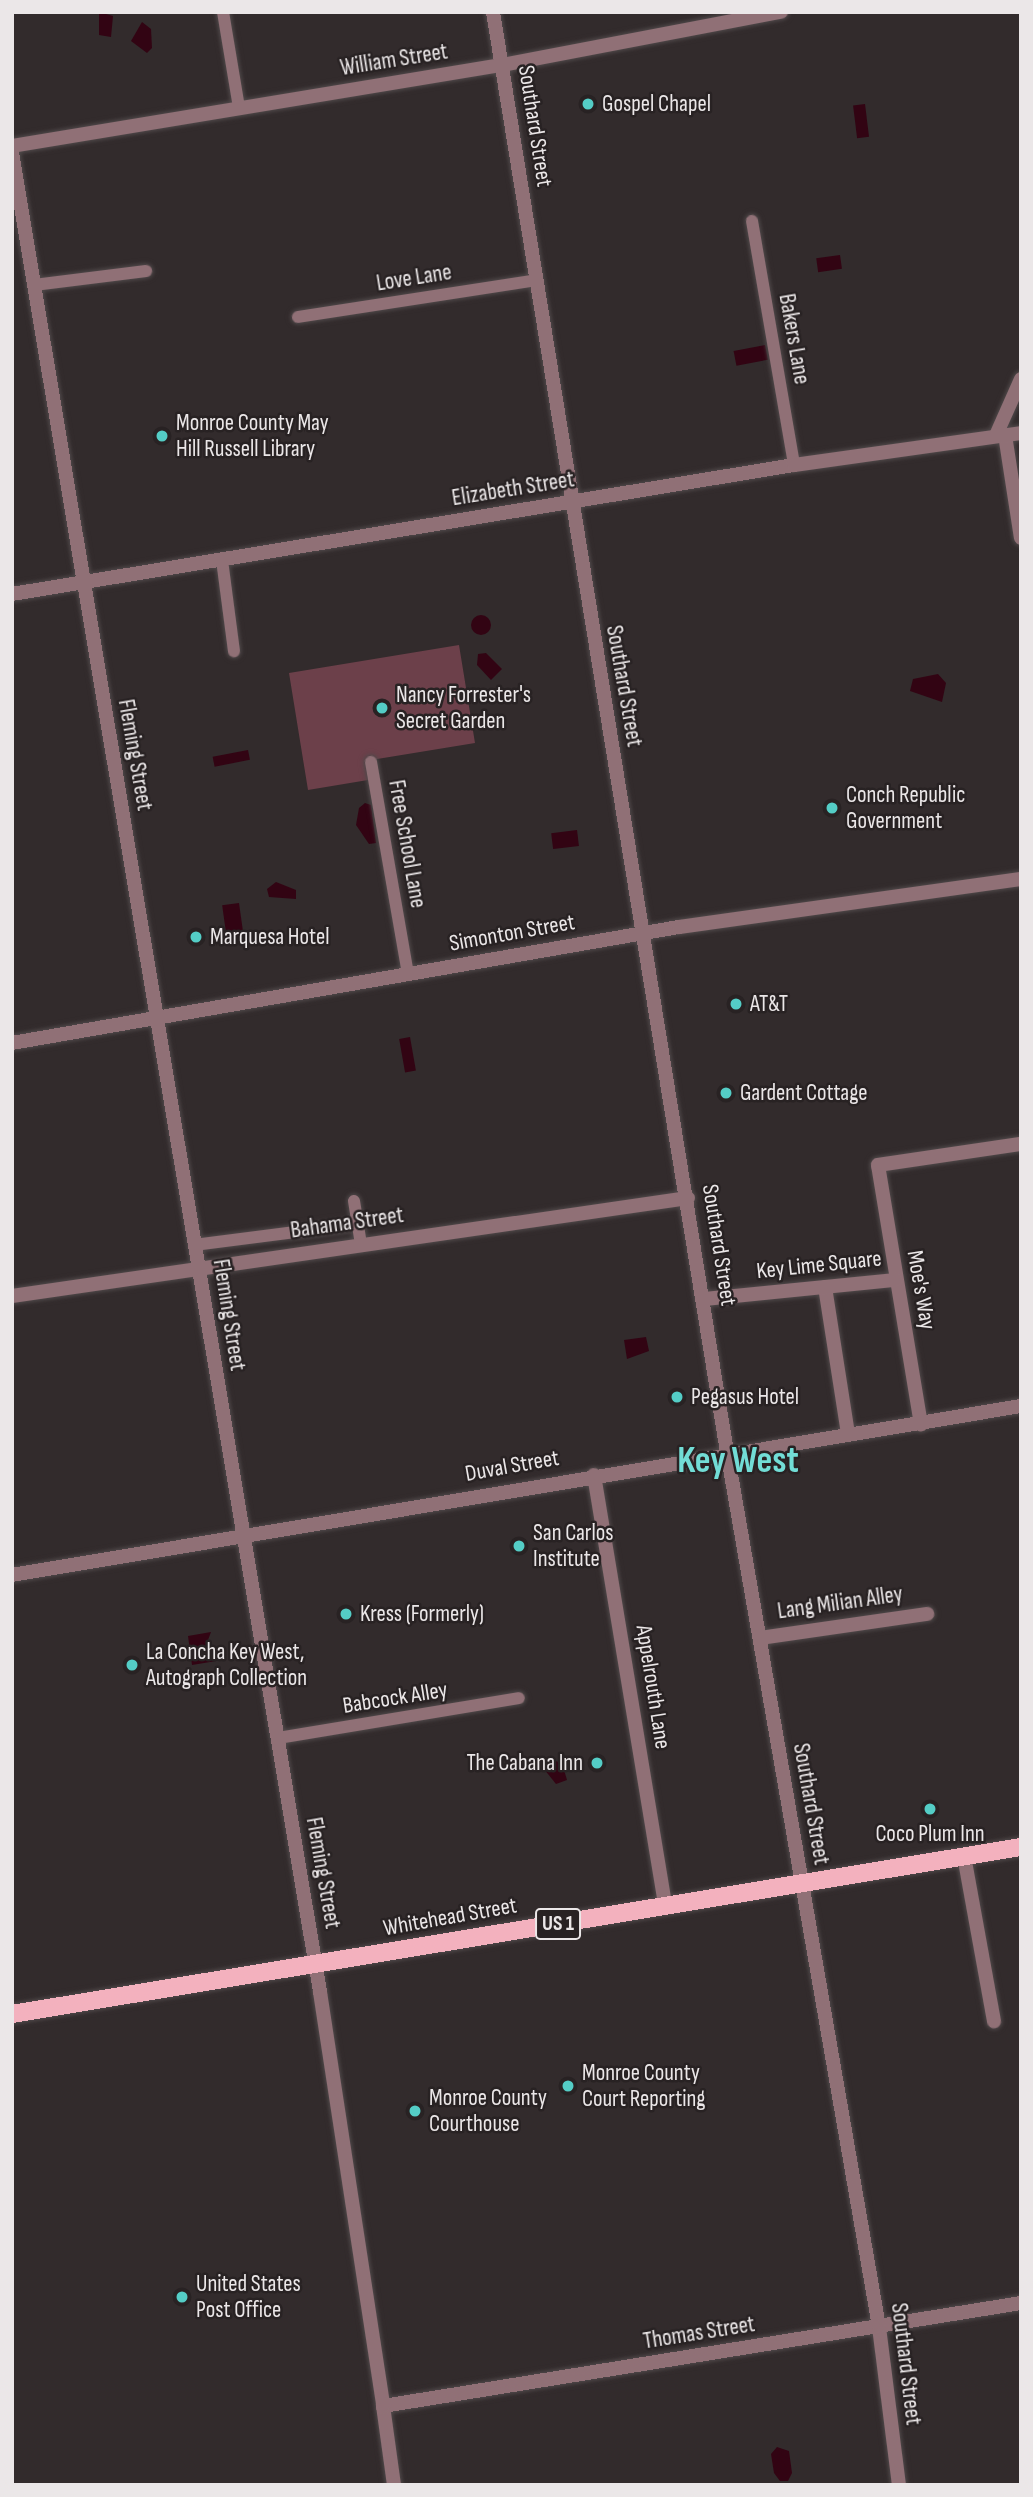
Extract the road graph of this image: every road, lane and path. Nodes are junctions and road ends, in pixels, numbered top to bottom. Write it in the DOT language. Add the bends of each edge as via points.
graph roads {
  1 [pos="223,12"];
  2 [pos="494,12"];
  3 [pos="781,12"];
  4 [pos="502,65"];
  5 [pos="239,108"];
  6 [pos="12,146"];
  7 [pos="12,153"];
  8 [pos="752,221"];
  9 [pos="146,271"];
  10 [pos="537,280"];
  11 [pos="34,285"];
  12 [pos="298,317"];
  13 [pos="1021,379"];
  14 [pos="1021,433"];
  15 [pos="1001,434"];
  16 [pos="794,465"];
  17 [pos="569,503"];
  18 [pos="1021,538"];
  19 [pos="222,561"];
  20 [pos="83,584"];
  21 [pos="12,594"];
  22 [pos="234,651"];
  23 [pos="371,762"];
  24 [pos="1021,879"];
  25 [pos="644,934"];
  26 [pos="408,975"];
  27 [pos="159,1017"];
  28 [pos="12,1043"];
  29 [pos="1021,1144"];
  30 [pos="688,1198"];
  31 [pos="354,1201"];
  32 [pos="358,1224"];
  33 [pos="360,1244"];
  34 [pos="194,1245"];
  35 [pos="198,1267"];
  36 [pos="895,1280"];
  37 [pos="825,1287"];
  38 [pos="12,1296"];
  39 [pos="704,1299"];
  40 [pos="1021,1406"];
  41 [pos="921,1423"];
  42 [pos="848,1434"];
  43 [pos="728,1453"];
  44 [pos="594,1475"];
  45 [pos="242,1536"];
  46 [pos="12,1575"];
  47 [pos="927,1614"];
  48 [pos="760,1638"];
  49 [pos="519,1698"];
  50 [pos="278,1738"];
  51 [pos="1021,1847"];
  52 [pos="964,1856"];
  53 [pos="801,1880"];
  54 [pos="665,1906"];
  55 [pos="316,1964"];
  56 [pos="12,2014"];
  57 [pos="994,2021"];
  58 [pos="1021,2303"];
  59 [pos="879,2327"];
  60 [pos="383,2406"];
  61 [pos="394,2485"];
  62 [pos="899,2485"];
  1 -- 5 [label="lane"];
  2 -- 4 [label="street, Southard Street"];
  3 -- 4 [label="street, William Street"];
  4 -- 5 [label="street, William Street"];
  4 -- 10 [label="street, Southard Street"];
  5 -- 6 [label="street, William Street"];
  7 -- 11 [label="street, Fleming Street"];
  8 -- 16 [label="lane, Bakers Lane"];
  9 -- 11 [label="lane"];
  10 -- 12 [label="lane, Love Lane"];
  10 -- 17 [label="street, Southard Street"];
  11 -- 20 [label="street, Fleming Street"];
  13 -- 15 [label="street"];
  14 -- 15 [label="street, Elizabeth Street"];
  15 -- 16 [label="street, Elizabeth Street"];
  15 -- 18 [label="street"];
  16 -- 17 [label="street, Elizabeth Street"];
  17 -- 19 [label="street, Elizabeth Street"];
  17 -- 25 [label="street, Southard Street"];
  19 -- 20 [label="street, Elizabeth Street"];
  19 -- 22 [label="lane"];
  20 -- 21 [label="street, Elizabeth Street"];
  20 -- 27 [label="street, Fleming Street"];
  23 -- 26 [label="lane, Free School Lane"];
  24 -- 25 [label="street, Simonton Street"];
  25 -- 26 [label="street, Simonton Street"];
  25 -- 30 [label="street, Southard Street"];
  26 -- 27 [label="street, Simonton Street"];
  27 -- 28 [label="street, Simonton Street"];
  27 -- 34 [label="street, Fleming Street"];
  29 -- 36 [label="street, Moe's Way" via="878,1165"];
  30 -- 33 [label="street, Bahama Street"];
  30 -- 39 [label="street, Southard Street"];
  31 -- 32 [label="lane"];
  32 -- 33 [label="lane"];
  32 -- 34 [label="lane"];
  33 -- 35 [label="street, Bahama Street"];
  34 -- 35 [label="street, Fleming Street"];
  35 -- 38 [label="street, Bahama Street"];
  35 -- 45 [label="street, Fleming Street"];
  36 -- 37 [label="street, Key Lime Square"];
  36 -- 41 [label="street, Moe's Way"];
  37 -- 39 [label="street, Key Lime Square"];
  37 -- 42 [label="street"];
  39 -- 43 [label="street, Southard Street"];
  40 -- 41 [label="street, Duval Street"];
  41 -- 42 [label="street, Duval Street"];
  42 -- 43 [label="street, Duval Street"];
  43 -- 44 [label="street, Duval Street"];
  43 -- 48 [label="street, Southard Street"];
  44 -- 45 [label="street, Duval Street"];
  44 -- 54 [label="street, Appelrouth Lane"];
  45 -- 46 [label="street, Duval Street"];
  45 -- 50 [label="street, Fleming Street"];
  47 -- 48 [label="street, Lang Milian Alley"];
  48 -- 53 [label="street, Southard Street"];
  49 -- 50 [label="lane, Babcock Alley"];
  50 -- 55 [label="street, Fleming Street"];
  51 -- 52 [label="main road, Whitehead Street / US 1"];
  52 -- 53 [label="main road, Whitehead Street / US 1"];
  52 -- 57 [label="street"];
  53 -- 54 [label="main road, Whitehead Street / US 1"];
  53 -- 59 [label="street, Southard Street"];
  54 -- 55 [label="main road, Whitehead Street / US 1"];
  55 -- 56 [label="main road, Whitehead Street"];
  55 -- 60 [label="street, Fleming Street"];
  58 -- 59 [label="street, Thomas Street"];
  59 -- 60 [label="street, Thomas Street"];
  59 -- 62 [label="street, Southard Street"];
  60 -- 61 [label="street, Fleming Street"];
}
